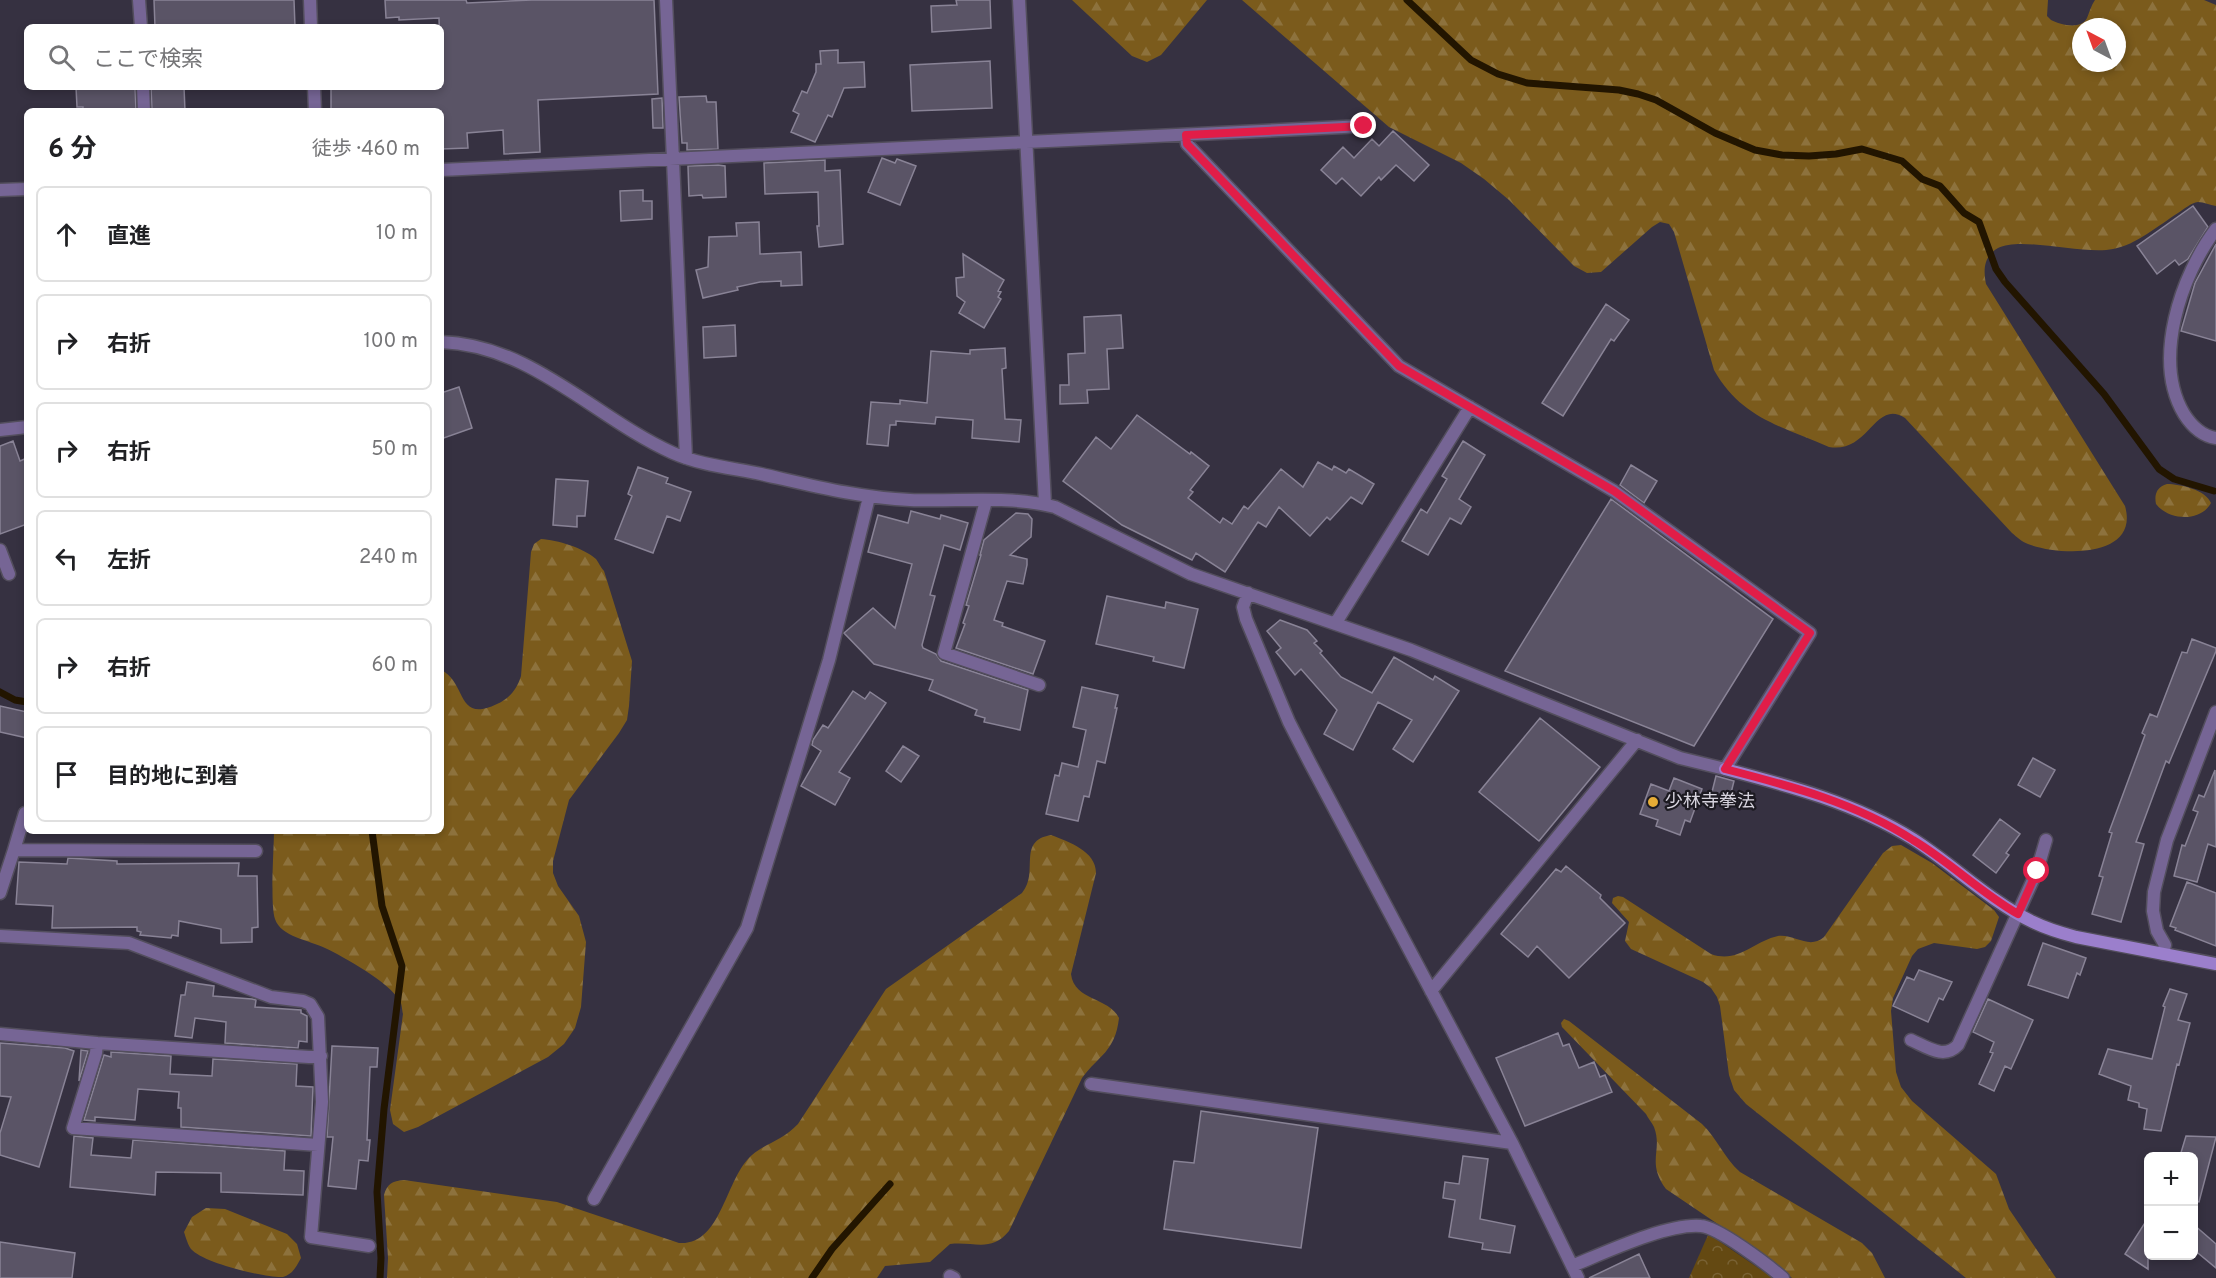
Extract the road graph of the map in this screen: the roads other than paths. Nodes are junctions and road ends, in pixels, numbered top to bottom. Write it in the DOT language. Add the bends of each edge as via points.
graph roads {
  1 [pos="140,0"];
  2 [pos="310,0"];
  3 [pos="666,0"];
  4 [pos="1019,0"];
  5 [pos="141,24"];
  6 [pos="311,24"];
  7 [pos="143,90"];
  8 [pos="314,90"];
  9 [pos="144,108"];
  10 [pos="315,108"];
  11 [pos="1364,126"];
  12 [pos="1186,135"];
  13 [pos="1026,142"];
  14 [pos="673,159"];
  15 [pos="444,170"];
  16 [pos="24,189"];
  17 [pos="0,190"];
  18 [pos="2216,229"];
  19 [pos="444,342"];
  20 [pos="1470,407"];
  21 [pos="24,428"];
  22 [pos="0,430"];
  23 [pos="2216,438"];
  24 [pos="686,458"];
  25 [pos="869,497"];
  26 [pos="986,501"];
  27 [pos="1045,504"];
  28 [pos="0,550"];
  29 [pos="9,574"];
  30 [pos="1248,593"];
  31 [pos="1335,624"];
  32 [pos="1039,686"];
  33 [pos="2216,712"];
  34 [pos="1637,740"];
  35 [pos="1725,769"];
  36 [pos="24,816"];
  37 [pos="2046,840"];
  38 [pos="14,850"];
  39 [pos="256,851"];
  40 [pos="0,893"];
  41 [pos="2018,914"];
  42 [pos="0,936"];
  43 [pos="2163,954"];
  44 [pos="2216,964"];
  45 [pos="1431,991"];
  46 [pos="0,1034"];
  47 [pos="1911,1040"];
  48 [pos="97,1043"];
  49 [pos="321,1056"];
  50 [pos="1091,1084"];
  51 [pos="1512,1143"];
  52 [pos="318,1145"];
  53 [pos="594,1199"];
  54 [pos="369,1246"];
  55 [pos="1575,1272"];
  56 [pos="1783,1278"];
  1 -- 5 [label="street"];
  2 -- 6 [label="street"];
  3 -- 14 [label="street"];
  4 -- 13 [label="street"];
  7 -- 9 [label="street"];
  8 -- 10 [label="street"];
  11 -- 12 [label="street"];
  12 -- 13 [label="street"];
  12 -- 20 [label="street" via="1187,144 1399,366"];
  13 -- 14 [label="street"];
  13 -- 27 [label="street"];
  14 -- 15 [label="street"];
  14 -- 24 [label="street"];
  16 -- 17 [label="street"];
  18 -- 23 [label="street" via="2185,283 2169,366 2171,384 2186,417 2198,430"];
  19 -- 24 [label="street" via="518,360 657,446"];
  20 -- 31 [label="street"];
  20 -- 35 [label="street" via="1614,491 1810,633"];
  21 -- 22 [label="street"];
  24 -- 25 [label="street"];
  25 -- 26 [label="street"];
  25 -- 53 [label="street" via="829,660 747,928"];
  26 -- 27 [label="street"];
  26 -- 32 [label="street" via="945,653"];
  27 -- 30 [label="street" via="1168,564"];
  28 -- 29 [label="street"];
  30 -- 31 [label="street"];
  30 -- 45 [label="street" via="1243,607 1246,619 1289,722"];
  31 -- 34 [label="street"];
  33 -- 43 [label="street" via="2167,840 2154,892 2153,911 2165,945"];
  34 -- 35 [label="street" via="1680,758"];
  34 -- 45 [label="street"];
  35 -- 41 [label="street" via="1826,797 1884,823 1938,855"];
  36 -- 38 [label="street"];
  37 -- 41 [label="street"];
  38 -- 39 [label="street"];
  38 -- 40 [label="street"];
  41 -- 43 [label="street" via="2054,931"];
  41 -- 47 [label="street" via="1958,1045 1946,1053"];
  42 -- 49 [label="street" via="129,943 271,997 303,1001 310,1004 318,1017"];
  43 -- 44 [label="street"];
  45 -- 51 [label="street"];
  46 -- 48 [label="street"];
  48 -- 49 [label="street"];
  48 -- 52 [label="street" via="73,1128"];
  49 -- 52 [label="street"];
  50 -- 51 [label="street"];
  51 -- 55 [label="street"];
  52 -- 54 [label="street" via="310,1237"];
  55 -- 56 [label="street" via="1660,1233 1703,1226"];
}
